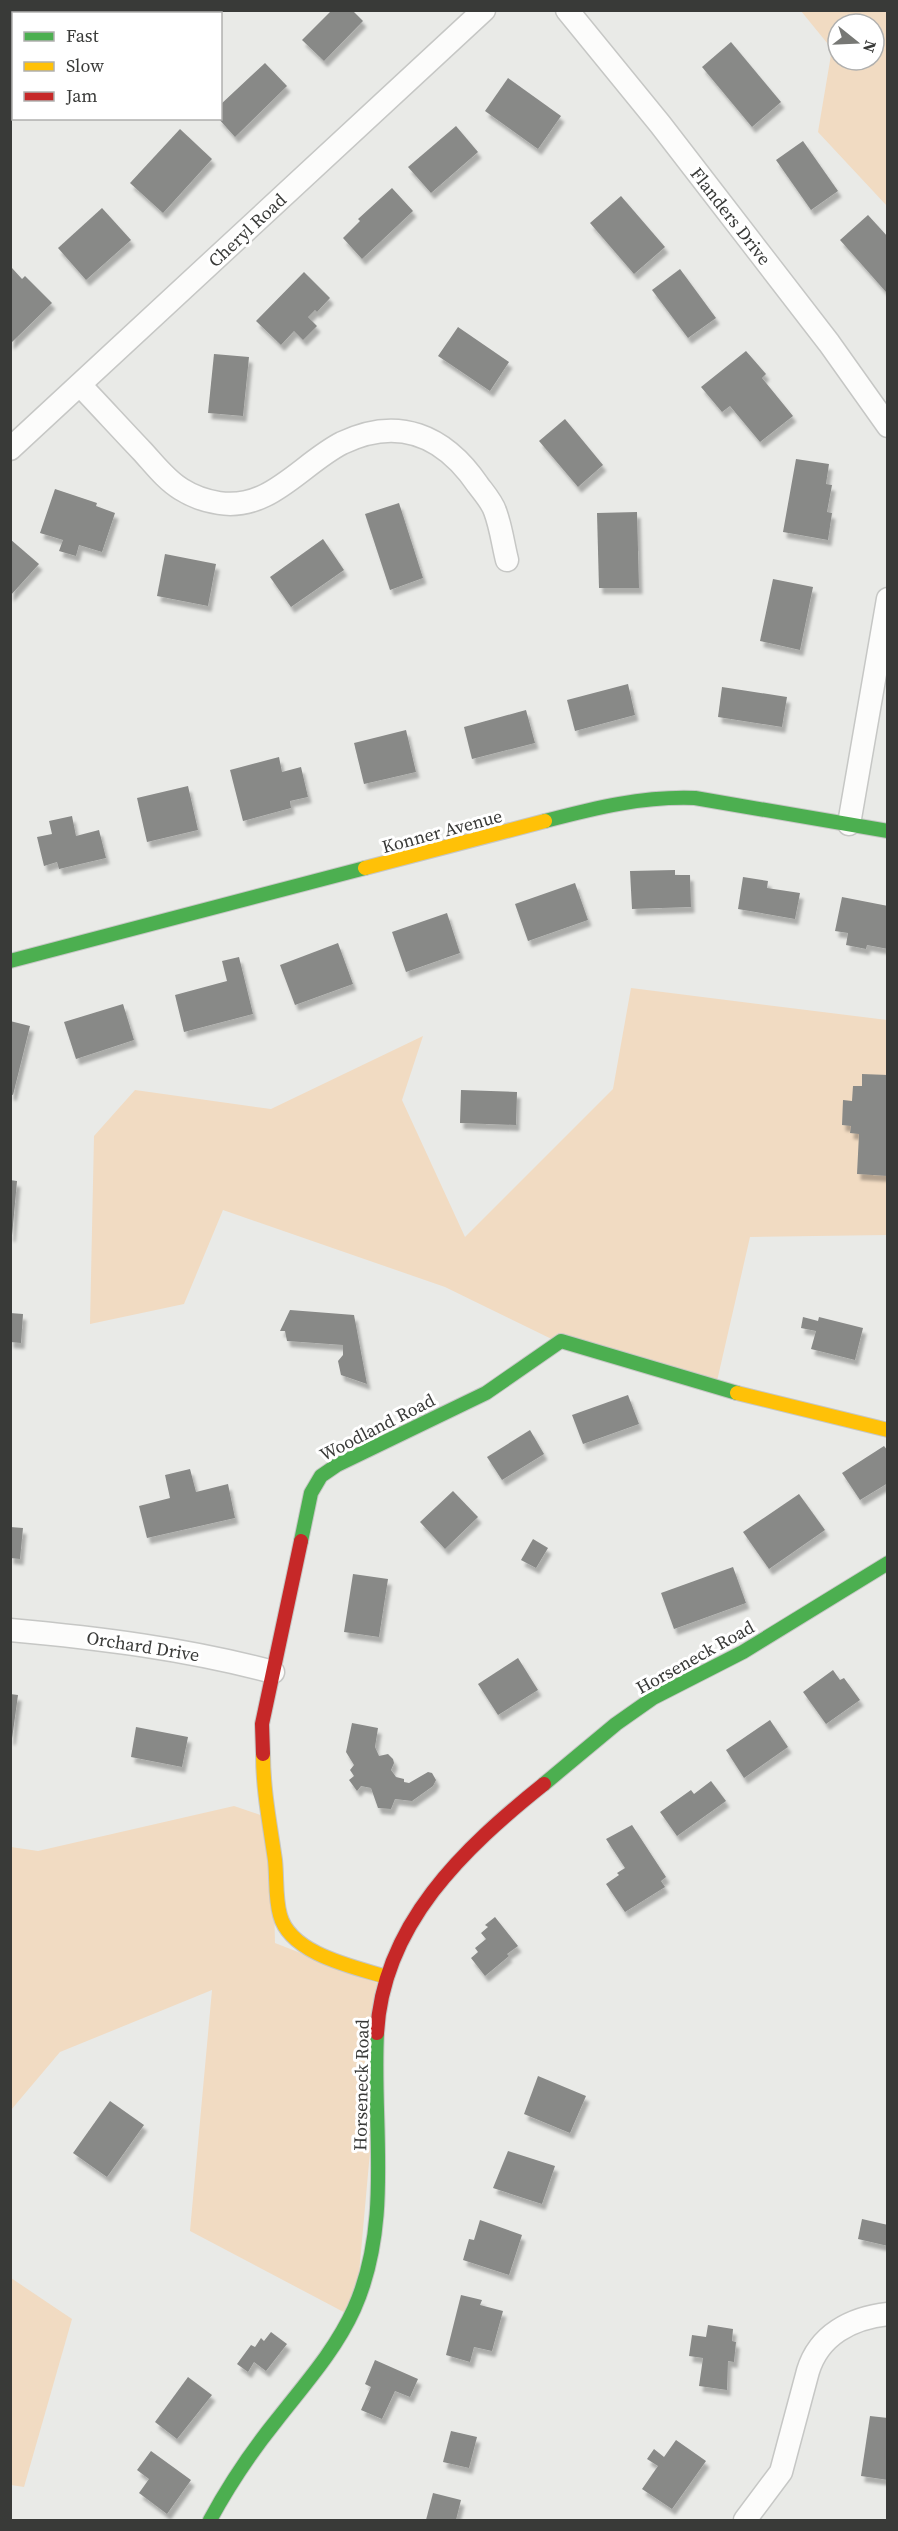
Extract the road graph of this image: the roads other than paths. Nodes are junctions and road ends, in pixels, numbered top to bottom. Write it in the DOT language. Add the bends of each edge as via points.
graph roads {
  1 [pos="484,10"];
  2 [pos="567,10"];
  3 [pos="80,385"];
  4 [pos="888,426"];
  5 [pos="10,449"];
  6 [pos="507,560"];
  7 [pos="888,599"];
  8 [pos="849,824"];
  9 [pos="888,831"];
  10 [pos="10,961"];
  11 [pos="888,1430"];
  12 [pos="888,1563"];
  13 [pos="10,1630"];
  14 [pos="273,1672"];
  15 [pos="387,1977"];
  16 [pos="888,2314"];
  17 [pos="210,2520"];
  18 [pos="746,2520"];
  1 -- 3 [label="street, Cheryl Road"];
  2 -- 4 [label="street, Flanders Drive" via="660,123"];
  3 -- 5 [label="street, Cheryl Road"];
  3 -- 6 [label="street" via="171,482 194,496 218,503 262,498 326,453 365,434 380,430 421,435 446,449 470,473 495,509"];
  7 -- 8 [label="street"];
  8 -- 9 [label="street, Konner Avenue"];
  8 -- 10 [label="street, Konner Avenue" via="695,798 608,805"];
  11 -- 14 [label="street, Woodland Road" via="724,1390 561,1341 486,1393 321,1476 311,1493"];
  12 -- 15 [label="street, Horseneck Road" via="740,1654 652,1699 490,1827 417,1910"];
  13 -- 14 [label="street, Orchard Drive" via="217,1657"];
  14 -- 15 [label="street, Woodland Road" via="262,1724 263,1765 280,1916 286,1929 303,1946 331,1960"];
  15 -- 17 [label="street, Horseneck Road" via="376,2042 376,2223 362,2291 331,2353 239,2472"];
  16 -- 18 [label="street" via="840,2328 821,2343 812,2357 781,2472"];
}
